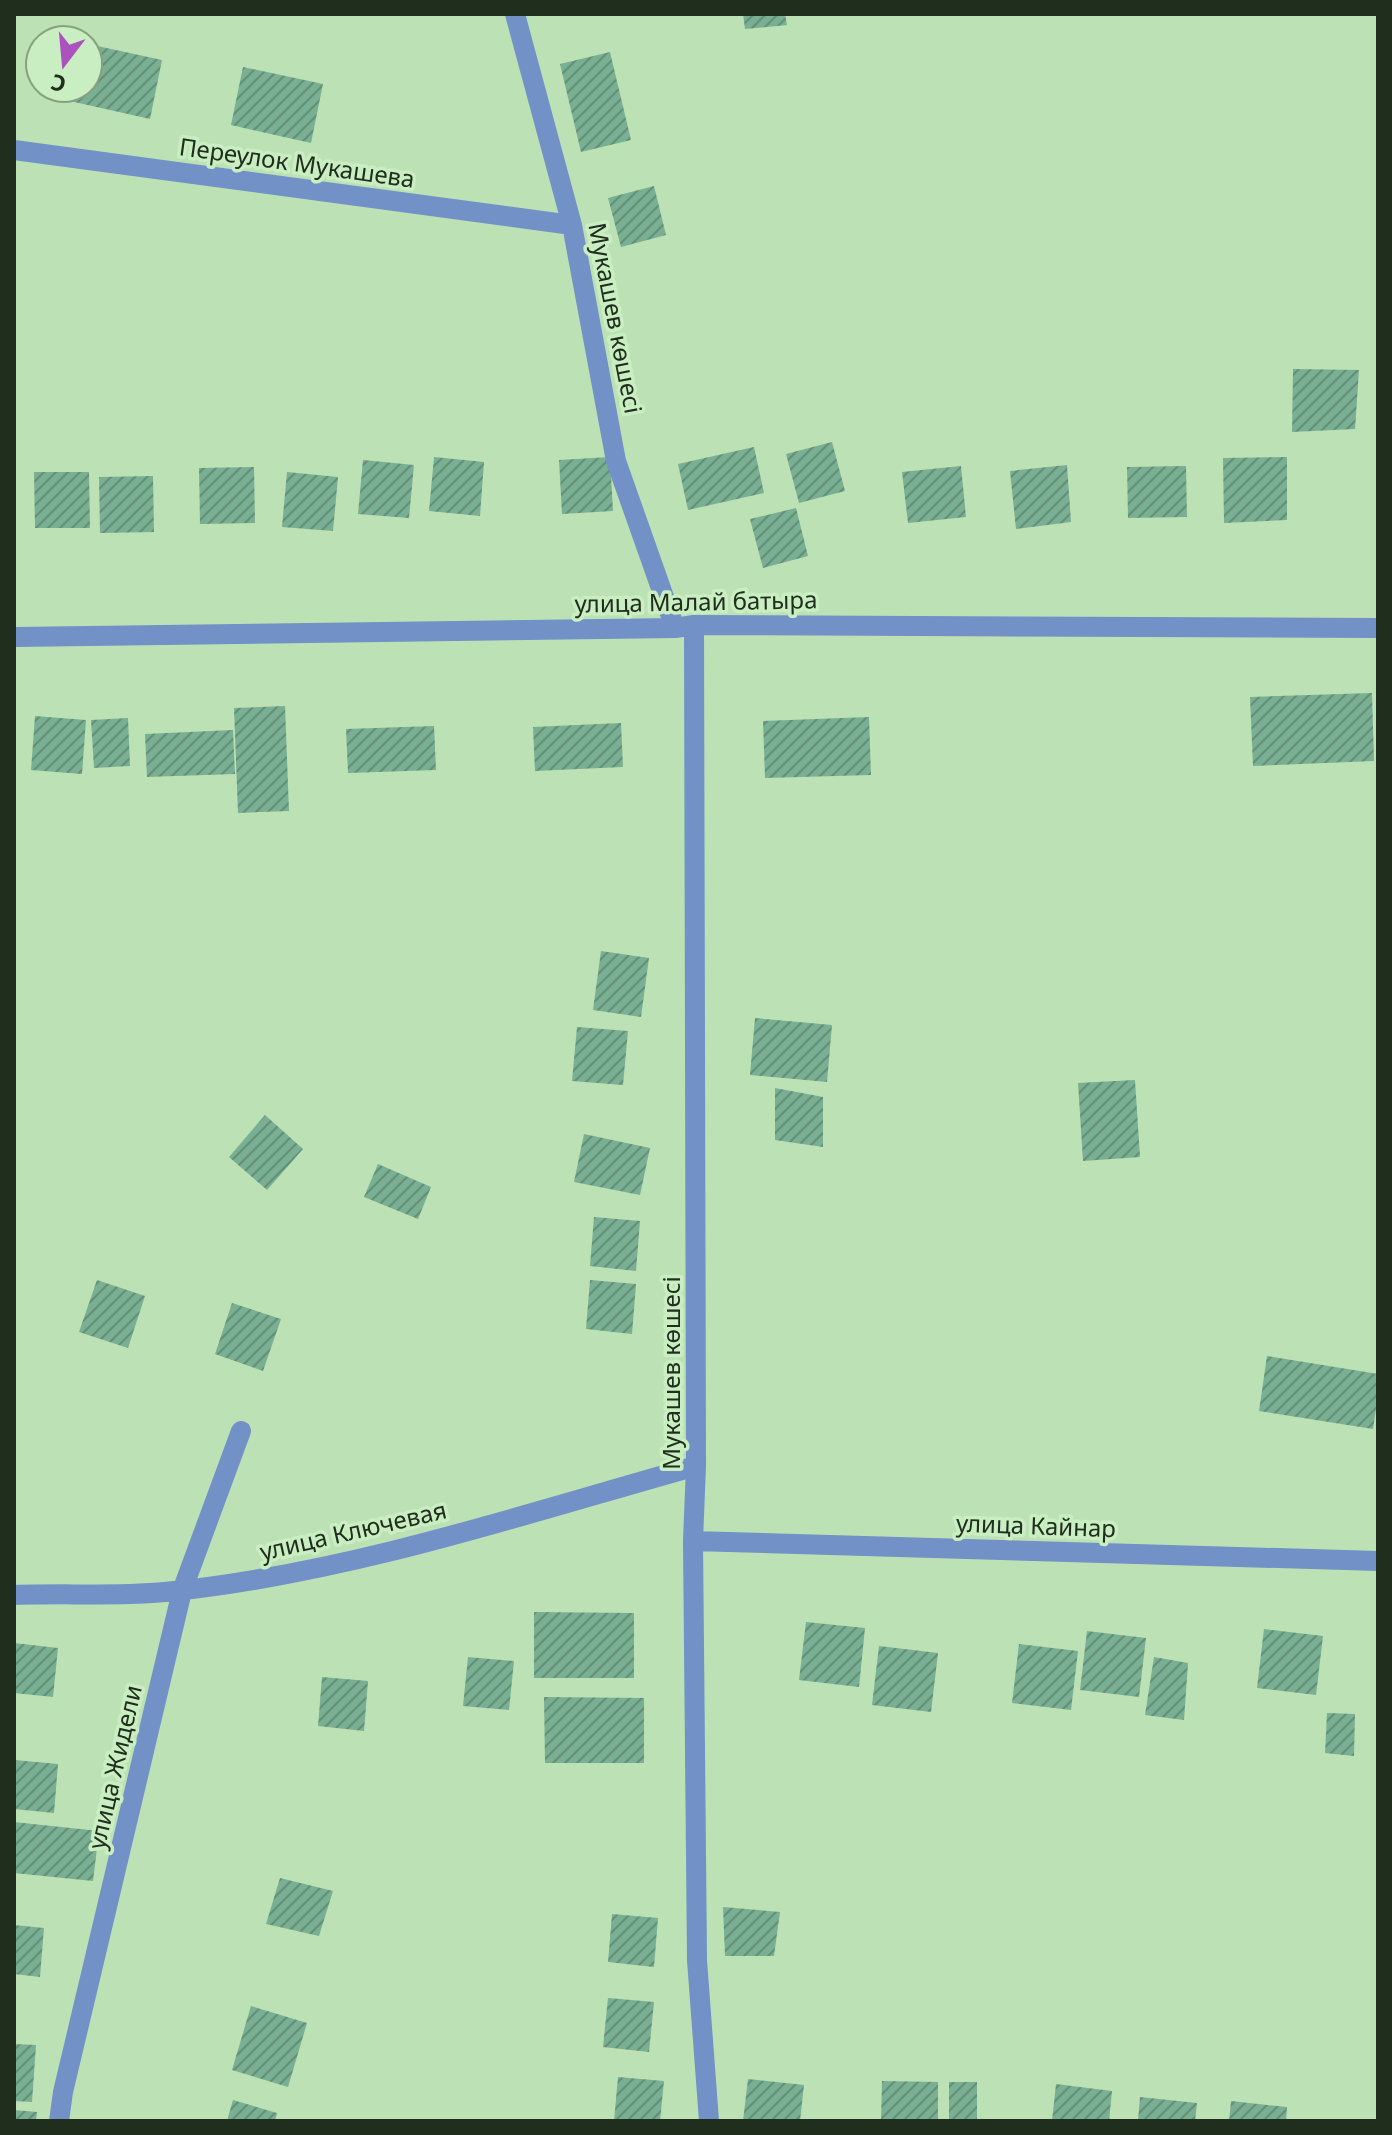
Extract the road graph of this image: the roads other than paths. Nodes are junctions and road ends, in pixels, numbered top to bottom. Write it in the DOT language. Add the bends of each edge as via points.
graph roads {
  1 [pos="515,14"];
  2 [pos="14,150"];
  3 [pos="572,225"];
  4 [pos="684,626"];
  5 [pos="1378,628"];
  6 [pos="14,637"];
  7 [pos="241,1431"];
  8 [pos="696,1466"];
  9 [pos="693,1541"];
  10 [pos="1378,1561"];
  11 [pos="182,1591"];
  12 [pos="14,1595"];
  13 [pos="59,2121"];
  14 [pos="709,2121"];
  1 -- 3 [label="street, Мукашев көшесі"];
  2 -- 3 [label="street, Переулок Мукашева"];
  3 -- 4 [label="street, Мукашев көшесі" via="616,461"];
  4 -- 5 [label="street, улица Малай батыра"];
  4 -- 6 [label="street, улица Малай батыра"];
  4 -- 8 [label="street, Мукашев көшесі"];
  7 -- 11 [label="street, улица Жидели"];
  8 -- 9 [label="street, Мукашев көшесі"];
  8 -- 11 [label="street, улица Ключевая" via="310,1570"];
  9 -- 10 [label="street, улица Кайнар"];
  9 -- 14 [label="street, Мукашев көшесі" via="697,1960"];
  11 -- 12 [label="street, улица Ключевая"];
  11 -- 13 [label="street, улица Жидели"];
}
